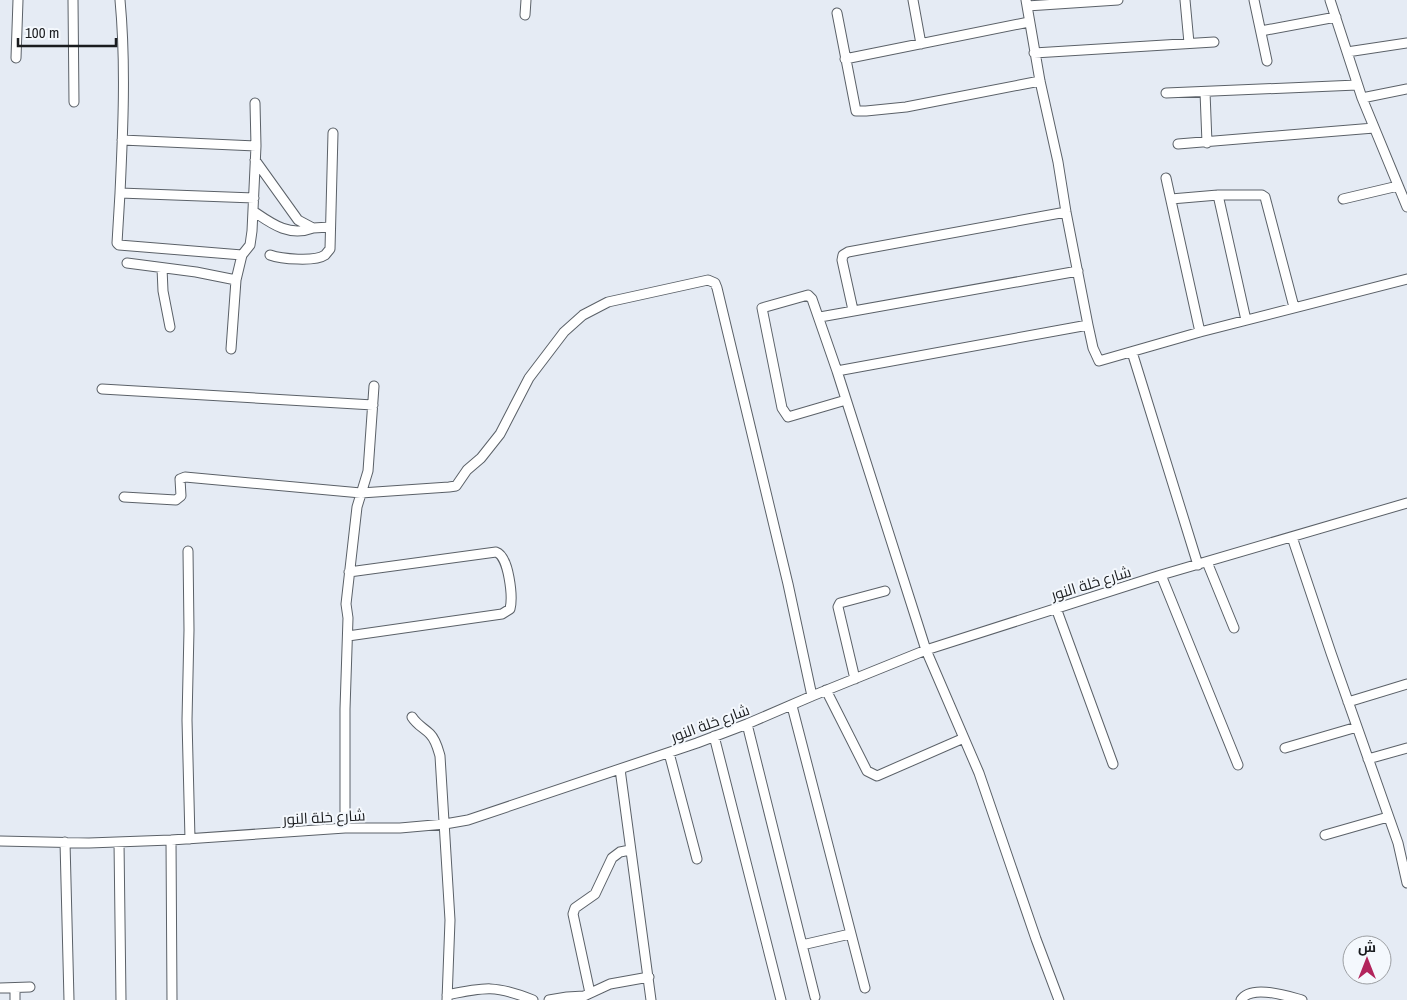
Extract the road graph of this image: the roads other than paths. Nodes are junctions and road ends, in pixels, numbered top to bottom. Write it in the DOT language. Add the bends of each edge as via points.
graph roads {
  1 [pos="18,0"];
  2 [pos="73,0"];
  3 [pos="120,0"];
  4 [pos="526,0"];
  5 [pos="913,0"];
  6 [pos="1118,0"];
  7 [pos="1185,0"];
  8 [pos="1254,0"];
  9 [pos="1330,0"];
  10 [pos="1026,3"];
  11 [pos="837,13"];
  12 [pos="525,15"];
  13 [pos="1336,17"];
  14 [pos="1029,22"];
  15 [pos="1261,30"];
  16 [pos="1214,42"];
  17 [pos="1189,43"];
  18 [pos="1407,43"];
  19 [pos="921,44"];
  20 [pos="1347,52"];
  21 [pos="1034,53"];
  22 [pos="16,58"];
  23 [pos="845,59"];
  24 [pos="1266,61"];
  25 [pos="1040,81"];
  26 [pos="1358,85"];
  27 [pos="1407,89"];
  28 [pos="1205,92"];
  29 [pos="1166,93"];
  30 [pos="1362,98"];
  31 [pos="74,102"];
  32 [pos="255,103"];
  33 [pos="1374,128"];
  34 [pos="333,133"];
  35 [pos="122,140"];
  36 [pos="1207,143"];
  37 [pos="1178,144"];
  38 [pos="256,146"];
  39 [pos="255,160"];
  40 [pos="1166,178"];
  41 [pos="1398,186"];
  42 [pos="120,193"];
  43 [pos="1218,195"];
  44 [pos="254,198"];
  45 [pos="1171,199"];
  46 [pos="1343,199"];
  47 [pos="1407,207"];
  48 [pos="253,211"];
  49 [pos="1066,212"];
  50 [pos="330,227"];
  51 [pos="313,228"];
  52 [pos="242,255"];
  53 [pos="270,255"];
  54 [pos="127,263"];
  55 [pos="162,268"];
  56 [pos="1078,271"];
  57 [pos="1407,279"];
  58 [pos="236,280"];
  59 [pos="1294,307"];
  60 [pos="853,310"];
  61 [pos="820,317"];
  62 [pos="1246,320"];
  63 [pos="1088,325"];
  64 [pos="170,327"];
  65 [pos="1200,332"];
  66 [pos="231,350"];
  67 [pos="1132,352"];
  68 [pos="837,371"];
  69 [pos="374,386"];
  70 [pos="102,389"];
  71 [pos="846,400"];
  72 [pos="373,405"];
  73 [pos="361,493"];
  74 [pos="124,497"];
  75 [pos="1407,503"];
  76 [pos="1292,537"];
  77 [pos="188,551"];
  78 [pos="1202,563"];
  79 [pos="349,572"];
  80 [pos="1161,575"];
  81 [pos="886,591"];
  82 [pos="1056,608"];
  83 [pos="1234,628"];
  84 [pos="348,636"];
  85 [pos="926,650"];
  86 [pos="854,679"];
  87 [pos="1407,684"];
  88 [pos="826,690"];
  89 [pos="812,696"];
  90 [pos="1348,702"];
  91 [pos="792,706"];
  92 [pos="412,717"];
  93 [pos="747,724"];
  94 [pos="1357,727"];
  95 [pos="714,736"];
  96 [pos="964,738"];
  97 [pos="1285,748"];
  98 [pos="1407,748"];
  99 [pos="669,753"];
  100 [pos="1368,758"];
  101 [pos="1112,764"];
  102 [pos="1238,765"];
  103 [pos="620,769"];
  104 [pos="1388,817"];
  105 [pos="445,824"];
  106 [pos="345,828"];
  107 [pos="1326,835"];
  108 [pos="190,839"];
  109 [pos="171,840"];
  110 [pos="0,841"];
  111 [pos="65,842"];
  112 [pos="119,842"];
  113 [pos="630,850"];
  114 [pos="697,859"];
  115 [pos="1407,883"];
  116 [pos="850,934"];
  117 [pos="802,945"];
  118 [pos="648,977"];
  119 [pos="30,987"];
  120 [pos="0,988"];
  121 [pos="15,988"];
  122 [pos="865,988"];
  123 [pos="590,993"];
  124 [pos="815,997"];
  125 [pos="447,998"];
  126 [pos="14,1000"];
  127 [pos="69,1000"];
  128 [pos="121,1000"];
  129 [pos="172,1000"];
  130 [pos="533,1000"];
  131 [pos="549,1000"];
  132 [pos="651,1000"];
  133 [pos="781,1000"];
  134 [pos="1059,1000"];
  135 [pos="1241,1000"];
  136 [pos="1302,1000"];
  1 -- 22 [label="street"];
  2 -- 31 [label="street"];
  3 -- 35 [label="street" via="123,30"];
  4 -- 12 [label="street"];
  5 -- 19 [label="street"];
  6 -- 10 [label="street"];
  7 -- 17 [label="street"];
  8 -- 15 [label="street"];
  9 -- 13 [label="street"];
  10 -- 14 [label="street"];
  11 -- 23 [label="street"];
  13 -- 15 [label="street"];
  13 -- 20 [label="street"];
  14 -- 19 [label="street"];
  14 -- 21 [label="street"];
  15 -- 24 [label="street"];
  16 -- 17 [label="street"];
  17 -- 21 [label="street"];
  18 -- 20 [label="street"];
  19 -- 23 [label="street"];
  20 -- 26 [label="street"];
  21 -- 25 [label="street"];
  23 -- 25 [label="street" via="856,111 906,106"];
  25 -- 49 [label="street" via="1052,128"];
  26 -- 28 [label="street"];
  26 -- 30 [label="street"];
  27 -- 30 [label="street"];
  28 -- 29 [label="street"];
  28 -- 36 [label="street"];
  30 -- 33 [label="street"];
  32 -- 38 [label="street"];
  33 -- 36 [label="street"];
  33 -- 41 [label="street"];
  34 -- 50 [label="street"];
  35 -- 38 [label="street"];
  35 -- 42 [label="street"];
  36 -- 37 [label="street"];
  38 -- 39 [label="street"];
  39 -- 44 [label="street"];
  39 -- 51 [label="street" via="298,220"];
  40 -- 45 [label="street"];
  41 -- 46 [label="street"];
  41 -- 47 [label="street"];
  42 -- 44 [label="street"];
  42 -- 52 [label="street" via="116,236 119,245"];
  43 -- 45 [label="street"];
  43 -- 59 [label="street" via="1265,197"];
  43 -- 62 [label="street"];
  44 -- 48 [label="street"];
  45 -- 65 [label="street"];
  48 -- 51 [label="street" via="273,225 288,230"];
  48 -- 52 [label="street" via="250,244"];
  49 -- 56 [label="street"];
  49 -- 60 [label="street" via="848,252 842,255 842,260"];
  50 -- 51 [label="street"];
  50 -- 53 [label="street" via="330,249 326,255 278,258"];
  52 -- 58 [label="street"];
  54 -- 55 [label="street"];
  55 -- 58 [label="street"];
  55 -- 64 [label="street"];
  56 -- 60 [label="street"];
  56 -- 63 [label="street"];
  57 -- 59 [label="street"];
  58 -- 66 [label="street"];
  59 -- 62 [label="street"];
  60 -- 61 [label="street"];
  61 -- 68 [label="street"];
  61 -- 71 [label="street" via="808,295 762,308 782,408 788,417"];
  62 -- 65 [label="street"];
  63 -- 67 [label="street" via="1099,361"];
  63 -- 68 [label="street"];
  65 -- 67 [label="street"];
  67 -- 78 [label="street"];
  68 -- 71 [label="street"];
  69 -- 72 [label="street"];
  70 -- 72 [label="street"];
  71 -- 85 [label="street"];
  72 -- 73 [label="street" via="368,471"];
  73 -- 74 [label="street" via="185,477 180,479 180,499"];
  73 -- 79 [label="street"];
  73 -- 89 [label="street" via="456,486 500,434 543,358 583,315 608,302 708,280 715,283"];
  75 -- 76 [label="street, شارع خلة النور"];
  76 -- 78 [label="street, شارع خلة النور"];
  76 -- 90 [label="street"];
  77 -- 108 [label="street"];
  78 -- 80 [label="street, شارع خلة النور"];
  78 -- 83 [label="street"];
  79 -- 84 [label="street"];
  79 -- 84 [label="street" via="496,552 504,558 511,603 510,609 502,614"];
  80 -- 82 [label="street, شارع خلة النور"];
  80 -- 102 [label="street"];
  81 -- 86 [label="street" via="840,603 838,607"];
  82 -- 85 [label="street, شارع خلة النور"];
  82 -- 101 [label="street"];
  84 -- 106 [label="street"];
  85 -- 86 [label="street, شارع خلة النور"];
  85 -- 96 [label="street"];
  86 -- 88 [label="street, شارع خلة النور"];
  87 -- 90 [label="street"];
  88 -- 89 [label="street, شارع خلة النور"];
  88 -- 96 [label="street" via="867,771 877,776"];
  89 -- 91 [label="street, شارع خلة النور"];
  90 -- 94 [label="street"];
  91 -- 93 [label="street, شارع خلة النور"];
  91 -- 116 [label="street"];
  92 -- 105 [label="street" via="437,744"];
  93 -- 95 [label="street, شارع خلة النور"];
  93 -- 117 [label="street"];
  94 -- 97 [label="street"];
  94 -- 100 [label="street"];
  95 -- 99 [label="street, شارع خلة النور"];
  95 -- 133 [label="street"];
  96 -- 134 [label="street"];
  98 -- 100 [label="street"];
  99 -- 103 [label="street, شارع خلة النور"];
  99 -- 114 [label="street"];
  100 -- 104 [label="street"];
  103 -- 105 [label="street, شارع خلة النور" via="468,820"];
  103 -- 113 [label="street"];
  104 -- 107 [label="street"];
  104 -- 115 [label="street"];
  105 -- 106 [label="street, شارع خلة النور"];
  105 -- 125 [label="street" via="450,920"];
  106 -- 108 [label="street, شارع خلة النور"];
  108 -- 109 [label="street, شارع خلة النور"];
  109 -- 112 [label="street, شارع خلة النور"];
  109 -- 129 [label="street"];
  110 -- 111 [label="street, شارع خلة النور"];
  111 -- 112 [label="street, شارع خلة النور"];
  111 -- 127 [label="street"];
  112 -- 128 [label="street"];
  113 -- 118 [label="street"];
  113 -- 123 [label="street" via="612,858 596,894 575,908 573,914"];
  116 -- 117 [label="street"];
  116 -- 122 [label="street"];
  117 -- 124 [label="street"];
  118 -- 123 [label="street" via="610,984"];
  118 -- 132 [label="street"];
  119 -- 121 [label="street"];
  120 -- 121 [label="street"];
  121 -- 126 [label="street"];
  123 -- 131 [label="street"];
  125 -- 130 [label="street" via="491,988 508,990"];
  135 -- 136 [label="street" via="1247,994 1265,992"];
}
